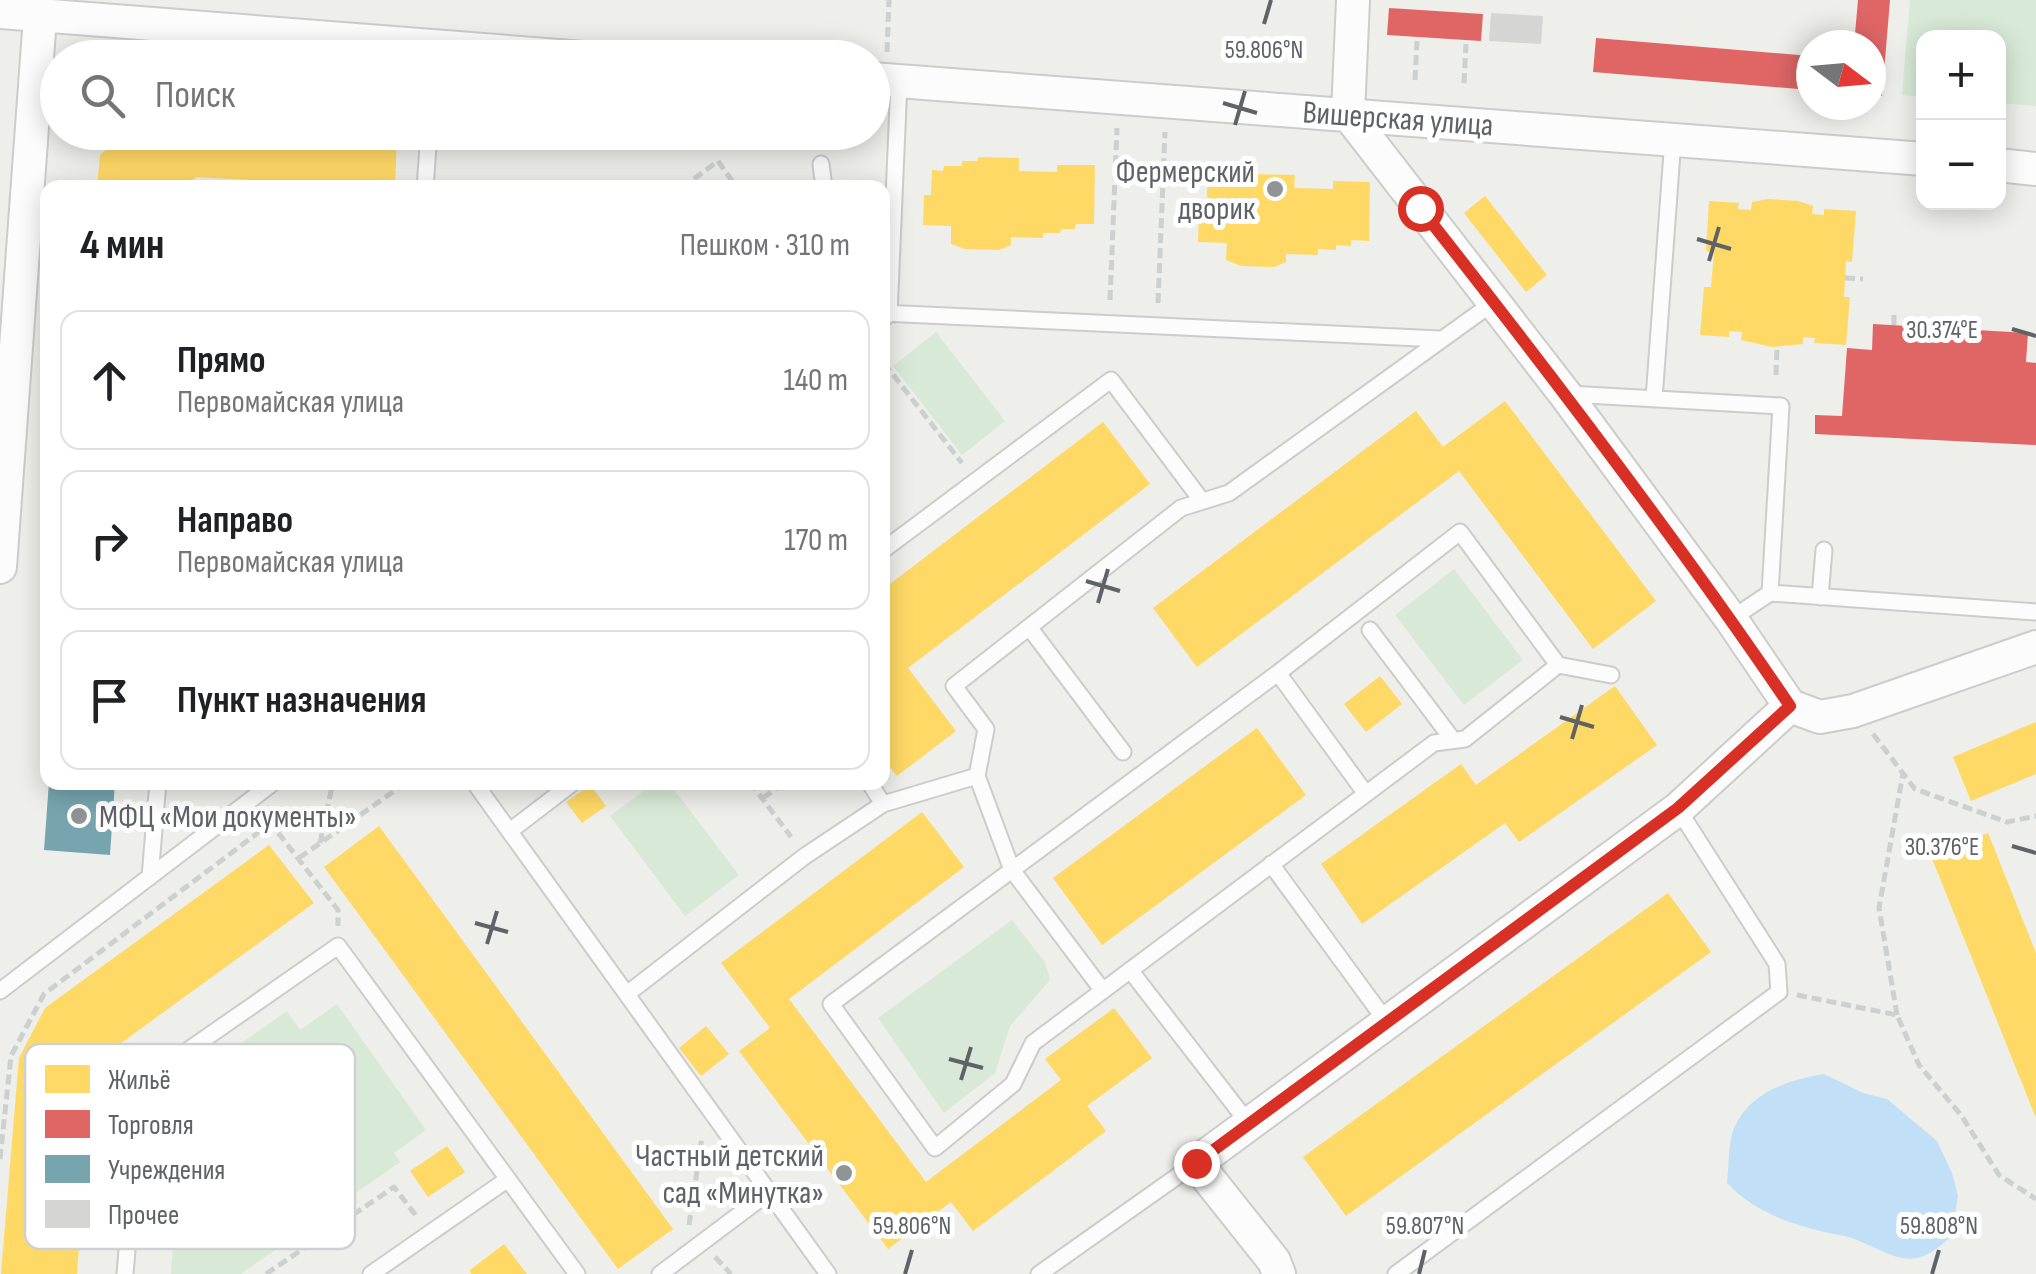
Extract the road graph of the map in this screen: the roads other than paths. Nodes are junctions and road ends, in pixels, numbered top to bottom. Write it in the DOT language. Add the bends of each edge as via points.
graph roads {
  1 [pos="1352,0"];
  2 [pos="40,8"];
  3 [pos="0,12"];
  4 [pos="327,40"];
  5 [pos="890,80"];
  6 [pos="1348,114"];
  7 [pos="1673,139"];
  8 [pos="428,150"];
  9 [pos="886,150"];
  10 [pos="1916,159"];
  11 [pos="822,164"];
  12 [pos="2006,166"];
  13 [pos="2036,168"];
  14 [pos="426,180"];
  15 [pos="823,180"];
  16 [pos="886,180"];
  17 [pos="1494,302"];
  18 [pos="890,316"];
  19 [pos="1440,339"];
  20 [pos="1565,394"];
  21 [pos="1654,399"];
  22 [pos="4,454"];
  23 [pos="1202,501"];
  24 [pos="890,543"];
  25 [pos="1824,550"];
  26 [pos="0,566"];
  27 [pos="1770,593"];
  28 [pos="1820,596"];
  29 [pos="2036,612"];
  30 [pos="1731,619"];
  31 [pos="1029,628"];
  32 [pos="1370,630"];
  33 [pos="2036,646"];
  34 [pos="1558,665"];
  35 [pos="1278,673"];
  36 [pos="1611,675"];
  37 [pos="1790,706"];
  38 [pos="1453,740"];
  39 [pos="1123,752"];
  40 [pos="977,776"];
  41 [pos="157,790"];
  42 [pos="264,790"];
  43 [pos="480,790"];
  44 [pos="564,790"];
  45 [pos="873,790"];
  46 [pos="1366,794"];
  47 [pos="883,804"];
  48 [pos="1678,808"];
  49 [pos="510,831"];
  50 [pos="1271,864"];
  51 [pos="1012,870"];
  52 [pos="150,877"];
  53 [pos="1130,970"];
  54 [pos="0,990"];
  55 [pos="1102,991"];
  56 [pos="626,994"];
  57 [pos="1386,1021"];
  58 [pos="197,1044"];
  59 [pos="1249,1124"];
  60 [pos="1196,1163"];
  61 [pos="508,1179"];
  62 [pos="769,1192"];
  63 [pos="126,1249"];
  64 [pos="124,1274"];
  65 [pos="371,1274"];
  66 [pos="577,1274"];
  67 [pos="660,1274"];
  68 [pos="828,1274"];
  69 [pos="1040,1274"];
  70 [pos="1279,1274"];
  71 [pos="1396,1274"];
  1 -- 6 [label="street"];
  2 -- 3 [label="street"];
  2 -- 4 [label="street"];
  2 -- 22 [label="street"];
  5 -- 6 [label="street, Вишерская улица"];
  6 -- 7 [label="street, Вишерская улица"];
  6 -- 17 [label="street"];
  7 -- 10 [label="street, Вишерская улица"];
  7 -- 21 [label="lane"];
  8 -- 14 [label="lane"];
  9 -- 16 [label="lane"];
  11 -- 15 [label="lane"];
  12 -- 13 [label="street"];
  17 -- 19 [label="lane"];
  17 -- 20 [label="street"];
  18 -- 19 [label="lane"];
  19 -- 23 [label="lane" via="1229,493"];
  20 -- 21 [label="lane"];
  20 -- 30 [label="street"];
  21 -- 27 [label="lane" via="1781,406"];
  22 -- 26 [label="street"];
  23 -- 24 [label="lane" via="1111,380"];
  23 -- 31 [label="lane" via="1181,508"];
  25 -- 28 [label="lane"];
  27 -- 28 [label="lane"];
  27 -- 30 [label="lane"];
  28 -- 29 [label="lane"];
  30 -- 37 [label="street"];
  31 -- 39 [label="lane"];
  31 -- 40 [label="lane" via="954,686 986,729"];
  32 -- 38 [label="lane"];
  33 -- 37 [label="street" via="1853,711 1820,717"];
  34 -- 35 [label="lane" via="1460,532"];
  34 -- 36 [label="lane"];
  34 -- 38 [label="lane" via="1465,739"];
  35 -- 46 [label="lane"];
  35 -- 51 [label="lane"];
  37 -- 48 [label="street"];
  38 -- 46 [label="lane" via="1434,743"];
  40 -- 47 [label="lane"];
  40 -- 51 [label="lane"];
  41 -- 52 [label="lane"];
  42 -- 52 [label="lane"];
  43 -- 49 [label="lane"];
  44 -- 49 [label="lane"];
  45 -- 47 [label="lane"];
  46 -- 50 [label="lane"];
  47 -- 56 [label="lane"];
  48 -- 57 [label="street"];
  48 -- 71 [label="lane" via="1777,964 1779,992"];
  49 -- 56 [label="lane"];
  50 -- 53 [label="lane"];
  50 -- 57 [label="lane"];
  51 -- 55 [label="lane"];
  51 -- 55 [label="lane" via="831,1004 936,1148 1013,1084 1033,1043"];
  52 -- 54 [label="lane"];
  53 -- 55 [label="lane"];
  53 -- 59 [label="lane"];
  56 -- 62 [label="lane"];
  57 -- 59 [label="street"];
  58 -- 61 [label="lane" via="338,946"];
  59 -- 60 [label="street"];
  60 -- 69 [label="lane"];
  60 -- 70 [label="street"];
  61 -- 65 [label="lane"];
  61 -- 66 [label="lane"];
  62 -- 67 [label="lane"];
  62 -- 68 [label="lane"];
  63 -- 64 [label="lane"];
}
